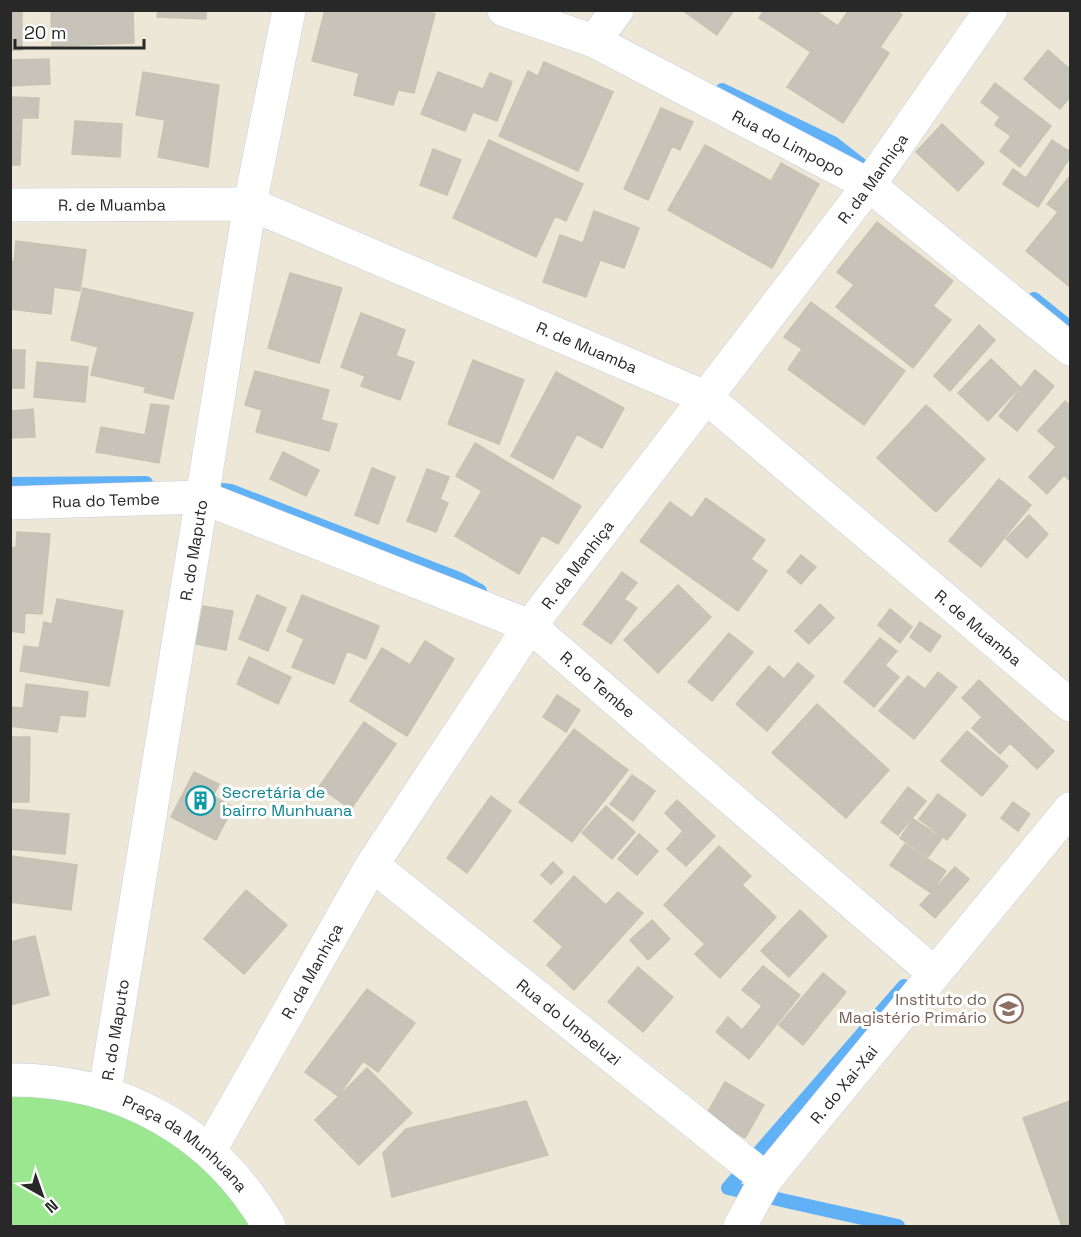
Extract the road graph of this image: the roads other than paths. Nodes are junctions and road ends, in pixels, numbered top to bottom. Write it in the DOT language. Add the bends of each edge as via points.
graph roads {
  1 [pos="289,10"];
  2 [pos="504,10"];
  3 [pos="617,10"];
  4 [pos="992,10"];
  5 [pos="594,41"];
  6 [pos="869,185"];
  7 [pos="250,204"];
  8 [pos="10,205"];
  9 [pos="1071,349"];
  10 [pos="706,398"];
  11 [pos="201,497"];
  12 [pos="10,502"];
  13 [pos="530,626"];
  14 [pos="1071,705"];
  15 [pos="1071,809"];
  16 [pos="372,865"];
  17 [pos="934,973"];
  18 [pos="10,1080"];
  19 [pos="105,1091"];
  20 [pos="210,1150"];
  21 [pos="766,1179"];
  22 [pos="269,1227"];
  23 [pos="740,1227"];
  1 -- 7 [label="street, R. do Maputo"];
  2 -- 5 [label="street, Rua do Limpopo"];
  3 -- 5 [label="street"];
  4 -- 6 [label="street, R. da Manhiça"];
  5 -- 6 [label="street, Rua do Limpopo"];
  6 -- 9 [label="street, Rua do Limpopo"];
  6 -- 10 [label="street, R. da Manhiça"];
  7 -- 8 [label="street, R. de Muamba"];
  7 -- 10 [label="street, R. de Muamba"];
  7 -- 11 [label="street, R. do Maputo"];
  10 -- 13 [label="street, R. da Manhiça"];
  10 -- 14 [label="street, R. de Muamba"];
  11 -- 12 [label="street, Rua do Tembe"];
  11 -- 13 [label="street, R. do Tembe"];
  11 -- 19 [label="street, R. do Maputo"];
  13 -- 16 [label="street, R. da Manhiça"];
  13 -- 17 [label="street, R. do Tembe"];
  15 -- 17 [label="street, R. do Xai-Xai"];
  16 -- 20 [label="street, R. da Manhiça"];
  16 -- 21 [label="street, Rua do Umbeluzi"];
  17 -- 21 [label="street, R. do Xai-Xai"];
  18 -- 19 [label="street, Praça da Munhuana" via="46,1079"];
  19 -- 20 [label="street, Praça da Munhuana" via="160,1116"];
  20 -- 22 [label="street, Praça da Munhuana" via="252,1197"];
  21 -- 23 [label="street, R. do Xai-Xai"];
}
